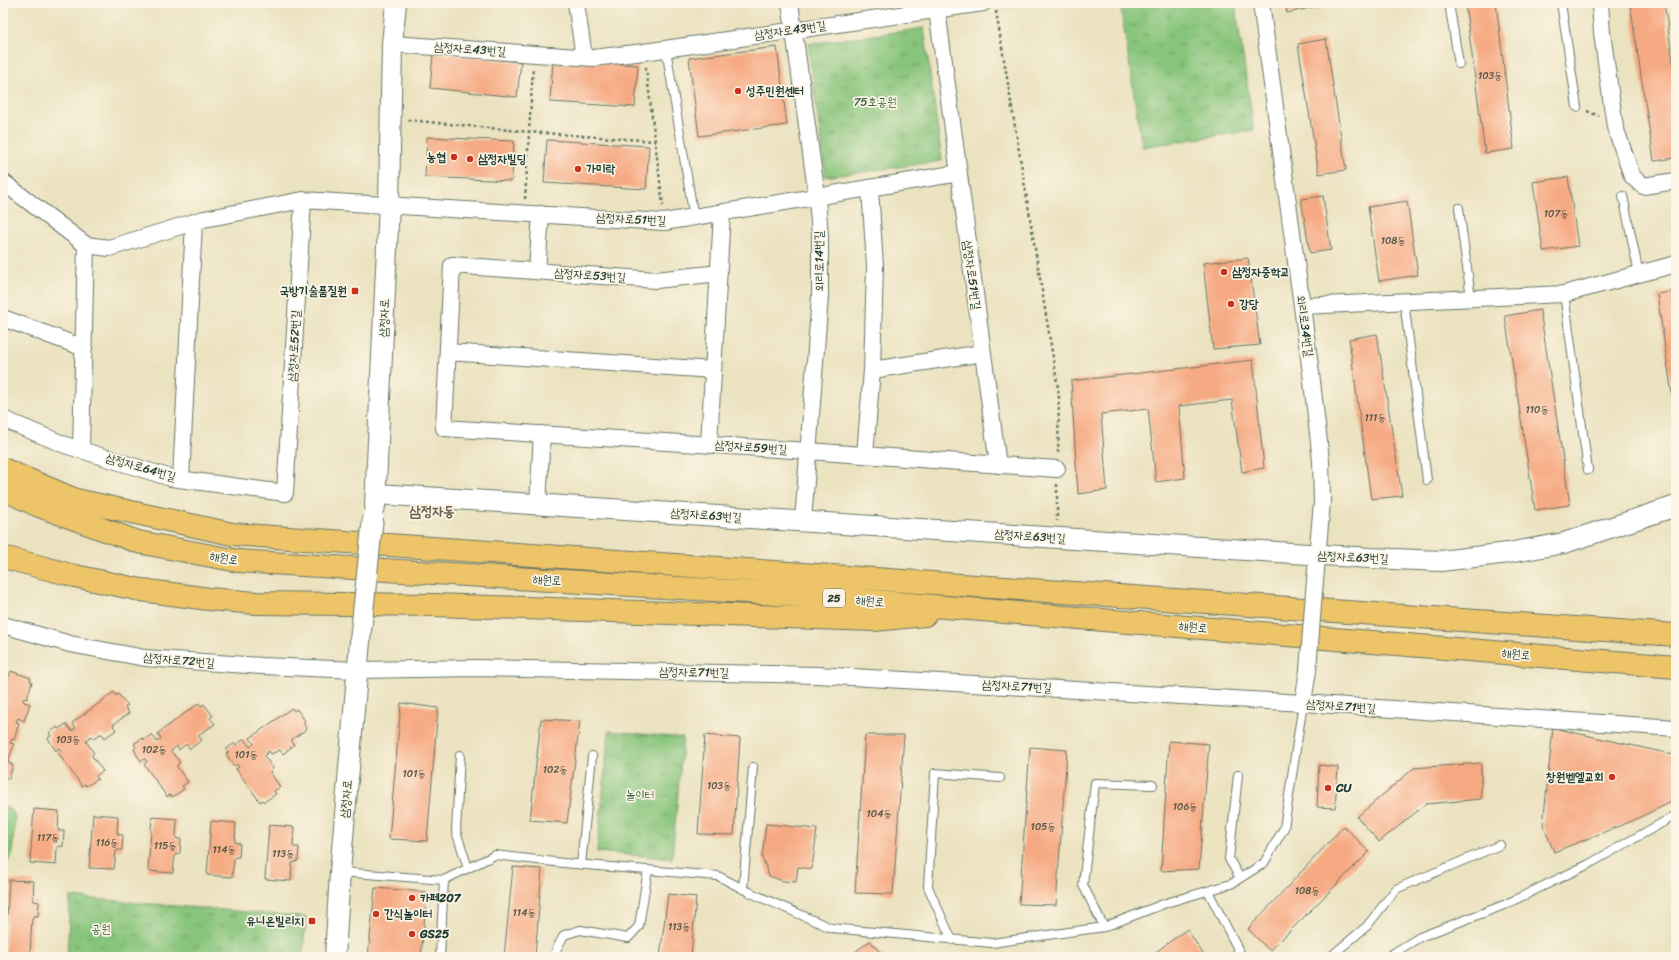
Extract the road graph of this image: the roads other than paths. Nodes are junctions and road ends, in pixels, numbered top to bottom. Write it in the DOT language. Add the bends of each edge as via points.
graph roads {
  1 [pos="396,3"];
  2 [pos="576,3"];
  3 [pos="790,3"];
  4 [pos="1261,3"];
  5 [pos="1449,3"];
  6 [pos="1561,3"];
  7 [pos="1600,3"];
  8 [pos="961,5"];
  9 [pos="990,7"];
  10 [pos="937,10"];
  11 [pos="794,29"];
  12 [pos="392,44"];
  13 [pos="666,49"];
  14 [pos="584,57"];
  15 [pos="1459,64"];
  16 [pos="1577,107"];
  17 [pos="959,173"];
  18 [pos="1676,181"];
  19 [pos="3,182"];
  20 [pos="870,188"];
  21 [pos="1623,196"];
  22 [pos="817,197"];
  23 [pos="302,200"];
  24 [pos="388,204"];
  25 [pos="1459,208"];
  26 [pos="722,213"];
  27 [pos="542,214"];
  28 [pos="694,218"];
  29 [pos="194,222"];
  30 [pos="86,245"];
  31 [pos="1676,264"];
  32 [pos="537,271"];
  33 [pos="719,273"];
  34 [pos="1639,274"];
  35 [pos="1564,294"];
  36 [pos="1471,298"];
  37 [pos="1404,301"];
  38 [pos="1302,306"];
  39 [pos="3,318"];
  40 [pos="84,348"];
  41 [pos="448,352"];
  42 [pos="983,353"];
  43 [pos="713,370"];
  44 [pos="872,370"];
  45 [pos="3,419"];
  46 [pos="444,428"];
  47 [pos="542,434"];
  48 [pos="709,444"];
  49 [pos="81,450"];
  50 [pos="808,451"];
  51 [pos="865,455"];
  52 [pos="998,465"];
  53 [pos="3,469"];
  54 [pos="1057,469"];
  55 [pos="1588,470"];
  56 [pos="181,479"];
  57 [pos="1427,480"];
  58 [pos="3,489"];
  59 [pos="286,493"];
  60 [pos="377,494"];
  61 [pos="538,504"];
  62 [pos="1676,506"];
  63 [pos="803,521"];
  64 [pos="1318,555"];
  65 [pos="3,557"];
  66 [pos="985,610"];
  67 [pos="3,625"];
  68 [pos="1676,635"];
  69 [pos="1676,667"];
  70 [pos="358,670"];
  71 [pos="1303,703"];
  72 [pos="1676,728"];
  73 [pos="460,755"];
  74 [pos="592,756"];
  75 [pos="753,767"];
  76 [pos="1238,775"];
  77 [pos="1000,778"];
  78 [pos="1153,785"];
  79 [pos="1676,815"];
  80 [pos="1500,845"];
  81 [pos="581,865"];
  82 [pos="468,868"];
  83 [pos="648,870"];
  84 [pos="340,872"];
  85 [pos="1240,878"];
  86 [pos="444,880"];
  87 [pos="742,889"];
  88 [pos="1208,891"];
  89 [pos="1104,927"];
  90 [pos="952,940"];
  91 [pos="335,957"];
  92 [pos="440,957"];
  93 [pos="555,957"];
  94 [pos="1242,957"];
  95 [pos="1330,957"];
  96 [pos="1387,957"];
  1 -- 12 [label="street, 삼정자로"];
  2 -- 14 [label="street"];
  3 -- 11 [label="street, 외리로14번길"];
  4 -- 38 [label="street, 외리로34번길"];
  5 -- 15 [label="lane"];
  6 -- 16 [label="lane"];
  7 -- 18 [label="street" via="1615,127 1632,176 1643,186"];
  8 -- 9 [label="street, 삼정자로43번길"];
  8 -- 10 [label="street, 삼정자로43번길"];
  10 -- 11 [label="street, 삼정자로43번길"];
  10 -- 17 [label="street"];
  11 -- 13 [label="street, 삼정자로43번길"];
  11 -- 22 [label="street, 외리로14번길"];
  12 -- 14 [label="street, 삼정자로43번길"];
  12 -- 24 [label="street, 삼정자로"];
  13 -- 14 [label="street, 삼정자로43번길"];
  13 -- 28 [label="lane"];
  17 -- 20 [label="street, 삼정자로51번길"];
  17 -- 42 [label="street, 삼정자로51번길"];
  19 -- 30 [label="street"];
  20 -- 22 [label="street, 삼정자로51번길"];
  20 -- 44 [label="street" via="875,266"];
  21 -- 34 [label="lane"];
  22 -- 26 [label="street, 삼정자로51번길"];
  22 -- 50 [label="street, 외리로14번길" via="820,296"];
  23 -- 24 [label="street"];
  23 -- 29 [label="street"];
  23 -- 59 [label="street, 삼정자로52번길"];
  24 -- 27 [label="street, 삼정자로51번길"];
  24 -- 60 [label="street, 삼정자로"];
  25 -- 36 [label="lane"];
  26 -- 28 [label="street, 삼정자로51번길"];
  26 -- 33 [label="street"];
  27 -- 28 [label="street, 삼정자로51번길" via="664,222"];
  27 -- 32 [label="street"];
  29 -- 30 [label="street" via="109,248"];
  29 -- 56 [label="street"];
  30 -- 40 [label="street"];
  31 -- 34 [label="street"];
  32 -- 33 [label="street, 삼정자로53번길" via="656,280"];
  32 -- 41 [label="street, 삼정자로53번길" via="452,265"];
  33 -- 43 [label="street"];
  34 -- 35 [label="street"];
  35 -- 36 [label="street"];
  35 -- 55 [label="lane"];
  36 -- 37 [label="street"];
  37 -- 38 [label="street"];
  37 -- 57 [label="lane"];
  38 -- 64 [label="street, 외리로34번길" via="1321,460 1322,502"];
  39 -- 40 [label="street"];
  40 -- 49 [label="street"];
  41 -- 43 [label="street"];
  41 -- 46 [label="street, 삼정자로53번길"];
  42 -- 44 [label="street"];
  42 -- 52 [label="street, 삼정자로51번길"];
  43 -- 48 [label="street"];
  44 -- 51 [label="street"];
  45 -- 49 [label="street, 삼정자로64번길"];
  46 -- 47 [label="street, 삼정자로59번길"];
  47 -- 48 [label="street, 삼정자로59번길"];
  47 -- 61 [label="street"];
  48 -- 50 [label="street, 삼정자로59번길"];
  49 -- 56 [label="street, 삼정자로64번길"];
  50 -- 51 [label="street, 삼정자로59번길"];
  50 -- 63 [label="street, 외리로14번길"];
  51 -- 52 [label="street, 삼정자로59번길"];
  52 -- 54 [label="street, 삼정자로59번길"];
  53 -- 68 [label="highway, 해원로 / 25" via="76,500 232,534"];
  56 -- 59 [label="street, 삼정자로64번길"];
  58 -- 66 [label="highway, 해원로 / 25" via="39,506 138,542 238,561 811,596"];
  60 -- 61 [label="street, 삼정자로63번길"];
  60 -- 70 [label="street, 삼정자로, bridge"];
  61 -- 63 [label="street, 삼정자로63번길"];
  62 -- 64 [label="street, 삼정자로63번길" via="1564,543 1508,553 1441,561"];
  63 -- 64 [label="street, 삼정자로63번길"];
  64 -- 71 [label="street, 외리로34번길, bridge"];
  65 -- 66 [label="highway" via="141,590 256,603 434,605 874,620"];
  66 -- 69 [label="highway, 해원로 / 25"];
  67 -- 70 [label="street, 삼정자로72번길" via="70,644 145,658"];
  70 -- 71 [label="street, 삼정자로71번길" via="477,668 816,675"];
  70 -- 84 [label="street, 삼정자로"];
  71 -- 72 [label="street, 삼정자로71번길"];
  71 -- 85 [label="lane" via="1284,828 1264,863"];
  73 -- 82 [label="lane" via="456,831"];
  74 -- 81 [label="lane"];
  75 -- 87 [label="lane"];
  76 -- 85 [label="lane" via="1229,859"];
  77 -- 90 [label="lane" via="935,773 928,887"];
  78 -- 89 [label="lane" via="1095,783 1083,885"];
  79 -- 96 [label="lane" via="1589,864 1504,905 1420,937"];
  80 -- 95 [label="lane" via="1396,889 1368,926"];
  81 -- 82 [label="lane" via="495,855"];
  81 -- 83 [label="lane"];
  82 -- 86 [label="lane"];
  83 -- 87 [label="lane" via="718,876"];
  83 -- 93 [label="lane" via="639,926 628,938 580,930 564,935"];
  84 -- 86 [label="lane"];
  84 -- 91 [label="street, 삼정자로"];
  85 -- 88 [label="lane" via="1231,884"];
  86 -- 92 [label="lane"];
  87 -- 90 [label="lane" via="831,928"];
  88 -- 89 [label="lane" via="1166,903"];
  88 -- 94 [label="lane"];
  89 -- 90 [label="lane" via="992,943"];
}
